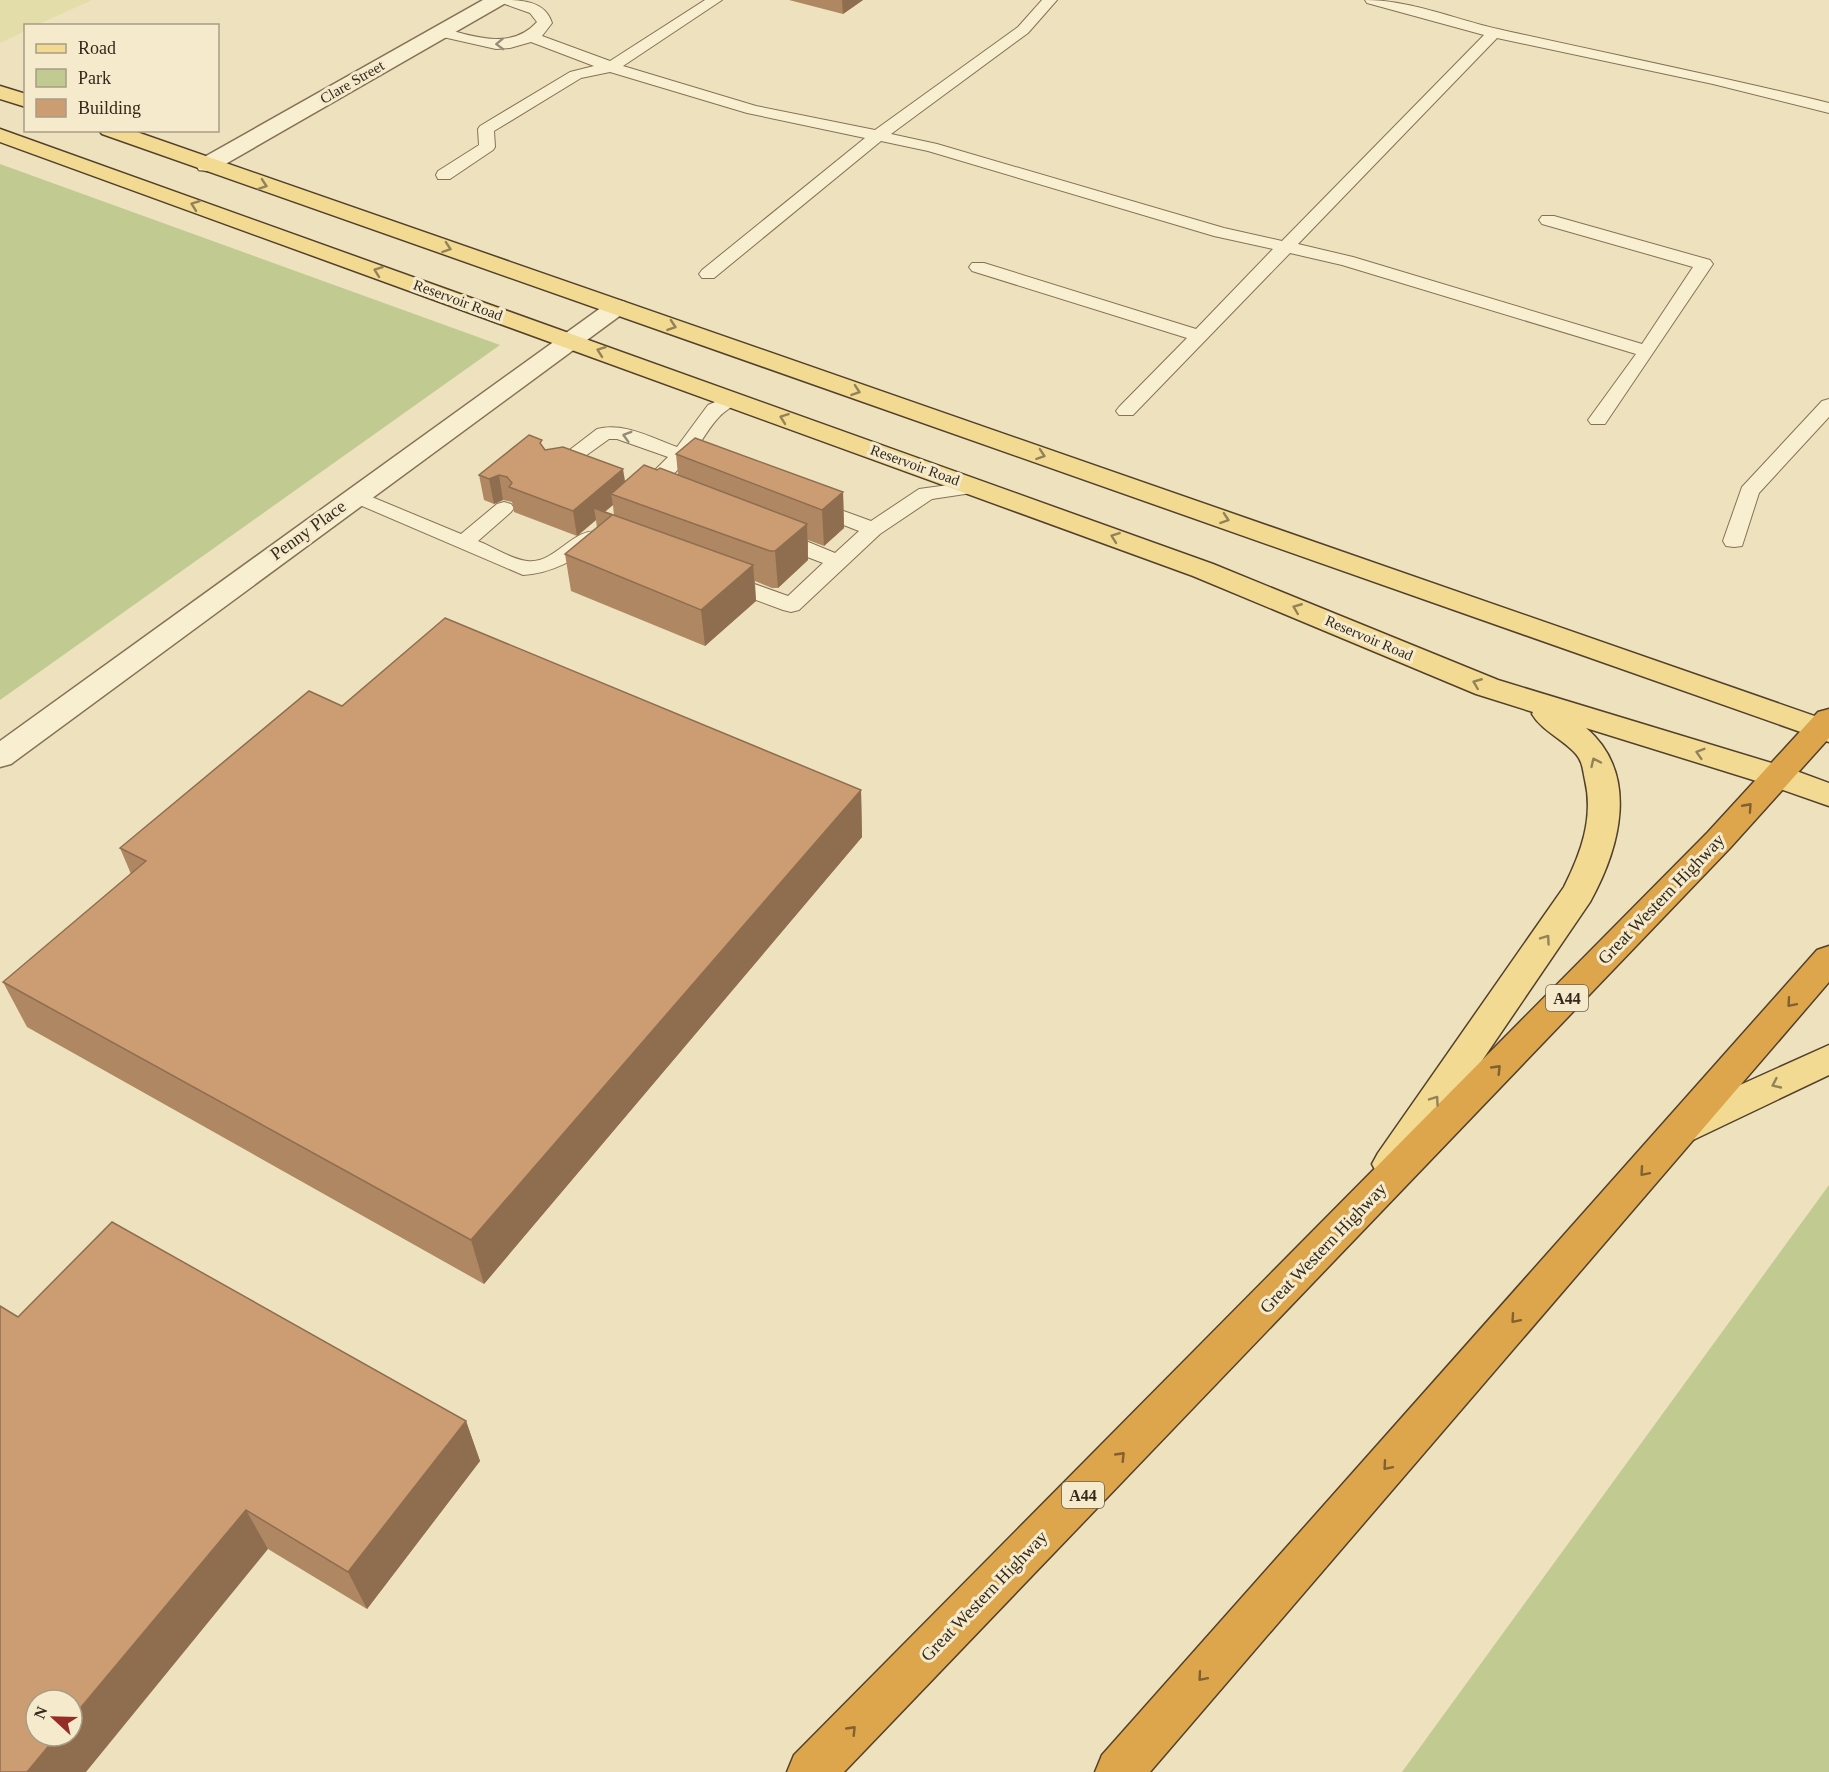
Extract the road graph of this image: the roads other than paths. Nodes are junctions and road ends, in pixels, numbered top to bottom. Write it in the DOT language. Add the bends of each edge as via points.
graph roads {
  1 [pos="497,0"];
  2 [pos="507,0"];
  3 [pos="715,0"];
  4 [pos="1050,0"];
  5 [pos="1372,0"];
  6 [pos="439,32"];
  7 [pos="1494,33"];
  8 [pos="531,37"];
  9 [pos="611,67"];
  10 [pos="0,92"];
  11 [pos="24,100"];
  12 [pos="1829,108"];
  13 [pos="115,132"];
  14 [pos="0,135"];
  15 [pos="876,137"];
  16 [pos="207,165"];
  17 [pos="444,175"];
  18 [pos="1548,220"];
  19 [pos="1285,246"];
  20 [pos="978,267"];
  21 [pos="708,274"];
  22 [pos="617,307"];
  23 [pos="1200,336"];
  24 [pos="570,340"];
  25 [pos="1647,351"];
  26 [pos="727,398"];
  27 [pos="1829,405"];
  28 [pos="1126,411"];
  29 [pos="1598,420"];
  30 [pos="682,455"];
  31 [pos="555,468"];
  32 [pos="714,468"];
  33 [pos="978,487"];
  34 [pos="649,488"];
  35 [pos="355,496"];
  36 [pos="671,496"];
  37 [pos="799,500"];
  38 [pos="504,508"];
  39 [pos="623,510"];
  40 [pos="873,529"];
  41 [pos="759,531"];
  42 [pos="604,532"];
  43 [pos="1734,541"];
  44 [pos="464,542"];
  45 [pos="837,561"];
  46 [pos="705,573"];
  47 [pos="1532,702"];
  48 [pos="1826,726"];
  49 [pos="0,756"];
  50 [pos="1777,776"];
  51 [pos="1829,795"];
  52 [pos="1829,959"];
  53 [pos="1829,1059"];
  54 [pos="1682,1128"];
  55 [pos="1354,1217"];
  56 [pos="811,1772"];
  57 [pos="1119,1772"];
  1 -- 6 [label="street, Clare Street"];
  2 -- 8 [label="lane" via="544,17 545,23"];
  3 -- 9 [label="lane"];
  4 -- 15 [label="lane" via="1023,30"];
  5 -- 7 [label="lane"];
  8 -- 6 [label="lane, one-way" via="508,44 490,44"];
  6 -- 16 [label="street, Clare Street"];
  7 -- 12 [label="lane"];
  7 -- 19 [label="lane"];
  8 -- 9 [label="lane"];
  9 -- 15 [label="lane" via="753,111"];
  9 -- 17 [label="lane" via="576,75 486,129 487,147"];
  10 -- 11 [label="main road"];
  13 -- 16 [label="main road"];
  24 -- 14 [label="main road, Reservoir Road, one-way"];
  15 -- 19 [label="lane" via="932,147 1220,232"];
  15 -- 21 [label="lane"];
  16 -- 22 [label="main road, one-way"];
  18 -- 25 [label="lane" via="1704,264"];
  19 -- 23 [label="lane"];
  19 -- 25 [label="lane"];
  20 -- 23 [label="lane"];
  22 -- 24 [label="street, Penny Place"];
  22 -- 48 [label="main road, one-way"];
  23 -- 28 [label="lane"];
  26 -- 24 [label="main road, Reservoir Road, one-way"];
  24 -- 35 [label="street, Penny Place"];
  25 -- 29 [label="lane"];
  26 -- 30 [label="lane"];
  33 -- 26 [label="main road, Reservoir Road, one-way"];
  27 -- 43 [label="lane" via="1749,491"];
  30 -- 31 [label="lane, one-way" via="619,433 604,433"];
  30 -- 32 [label="lane"];
  30 -- 34 [label="lane"];
  33 -- 40 [label="lane" via="926,493"];
  47 -- 33 [label="main road, Reservoir Road, one-way" via="1203,570"];
  34 -- 36 [label="lane"];
  34 -- 39 [label="lane"];
  35 -- 44 [label="lane"];
  35 -- 49 [label="street, Penny Place"];
  37 -- 40 [label="lane"];
  38 -- 44 [label="lane"];
  40 -- 45 [label="lane"];
  41 -- 45 [label="lane"];
  42 -- 44 [label="lane" via="565,557 535,568 523,568"];
  45 -- 46 [label="lane" via="791,605"];
  50 -- 47 [label="main road, Reservoir Road, one-way"];
  55 -- 47 [label="main road, one-way" via="1578,893 1595,858 1604,828 1605,792 1595,758 1576,736"];
  48 -- 50 [label="highway, Great Western Highway / A44"];
  50 -- 51 [label="main road, Reservoir Road"];
  55 -- 50 [label="highway, Great Western Highway / A44, one-way"];
  52 -- 54 [label="highway, one-way"];
  53 -- 54 [label="main road, one-way"];
  54 -- 57 [label="highway, one-way"];
  56 -- 55 [label="highway, Great Western Highway / A44, one-way"];
}
